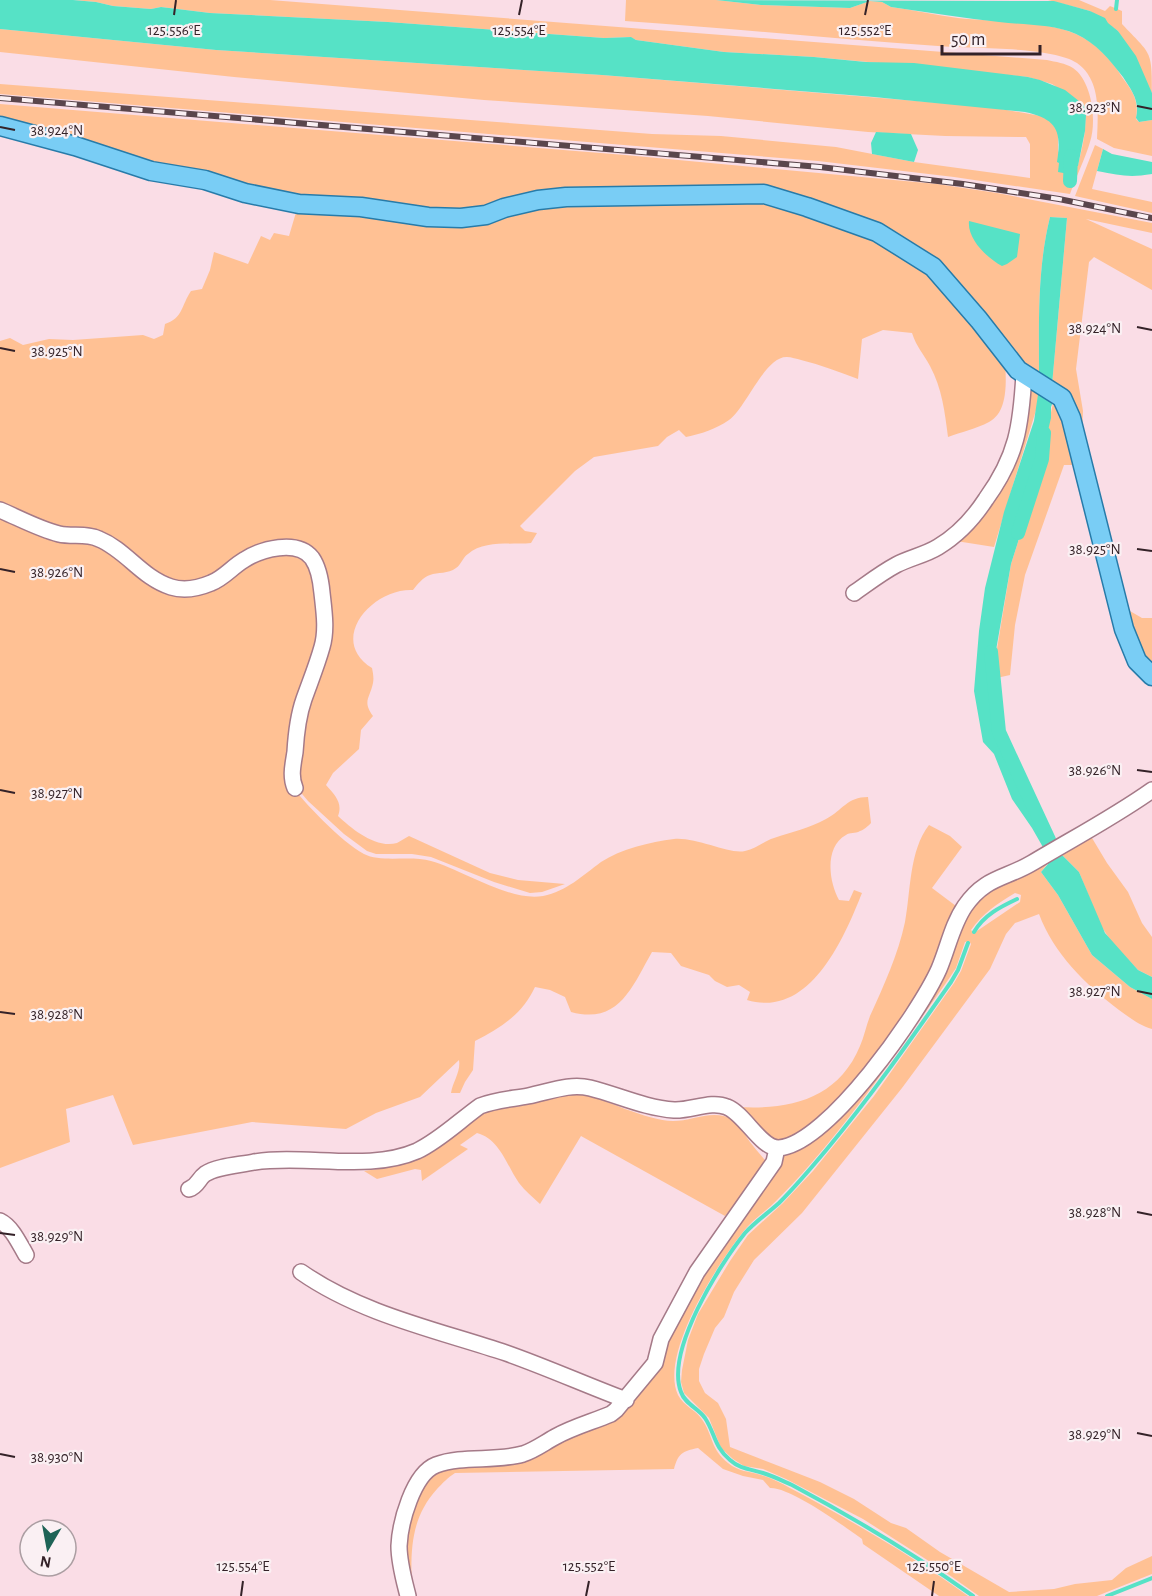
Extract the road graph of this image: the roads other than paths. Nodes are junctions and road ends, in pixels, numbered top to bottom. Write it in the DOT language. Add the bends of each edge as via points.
graph roads {
  1 [pos="0,126"];
  2 [pos="1031,379"];
  3 [pos="0,510"];
  4 [pos="854,593"];
  5 [pos="1152,676"];
  6 [pos="295,788"];
  7 [pos="1152,790"];
  8 [pos="777,1148"];
  9 [pos="189,1189"];
  10 [pos="0,1221"];
  11 [pos="26,1255"];
  12 [pos="301,1272"];
  13 [pos="626,1400"];
  14 [pos="408,1596"];
  1 -- 2 [label="main road" via="151,171 205,180 245,193 299,204 361,207 428,217 486,215 538,200 566,197 764,194 855,223 916,255 948,283 1013,364"];
  2 -- 4 [label="street" via="1010,460 977,513 958,534 936,549 895,565"];
  2 -- 5 [label="main road" via="1062,398 1071,418 1124,628 1137,661"];
  3 -- 6 [label="street" via="60,534 98,538 172,587 195,588 211,583 263,551 286,548 311,557 321,583 325,630 299,719 292,771"];
  7 -- 8 [label="street" via="1029,865 989,882 972,897 958,917 939,969 900,1034 832,1115 806,1136"];
  8 -- 9 [label="street" via="766,1143 736,1111 724,1105 673,1110 589,1088 567,1087 489,1102 427,1145 399,1157 252,1162 206,1174 196,1187"];
  8 -- 13 [label="street" via="774,1162 697,1272 661,1339 655,1363"];
  10 -- 11 [label="street"];
  12 -- 13 [label="street" via="378,1311 508,1354"];
  13 -- 14 [label="street" via="611,1414 521,1454 448,1462 423,1473 410,1499 399,1546"];
}
